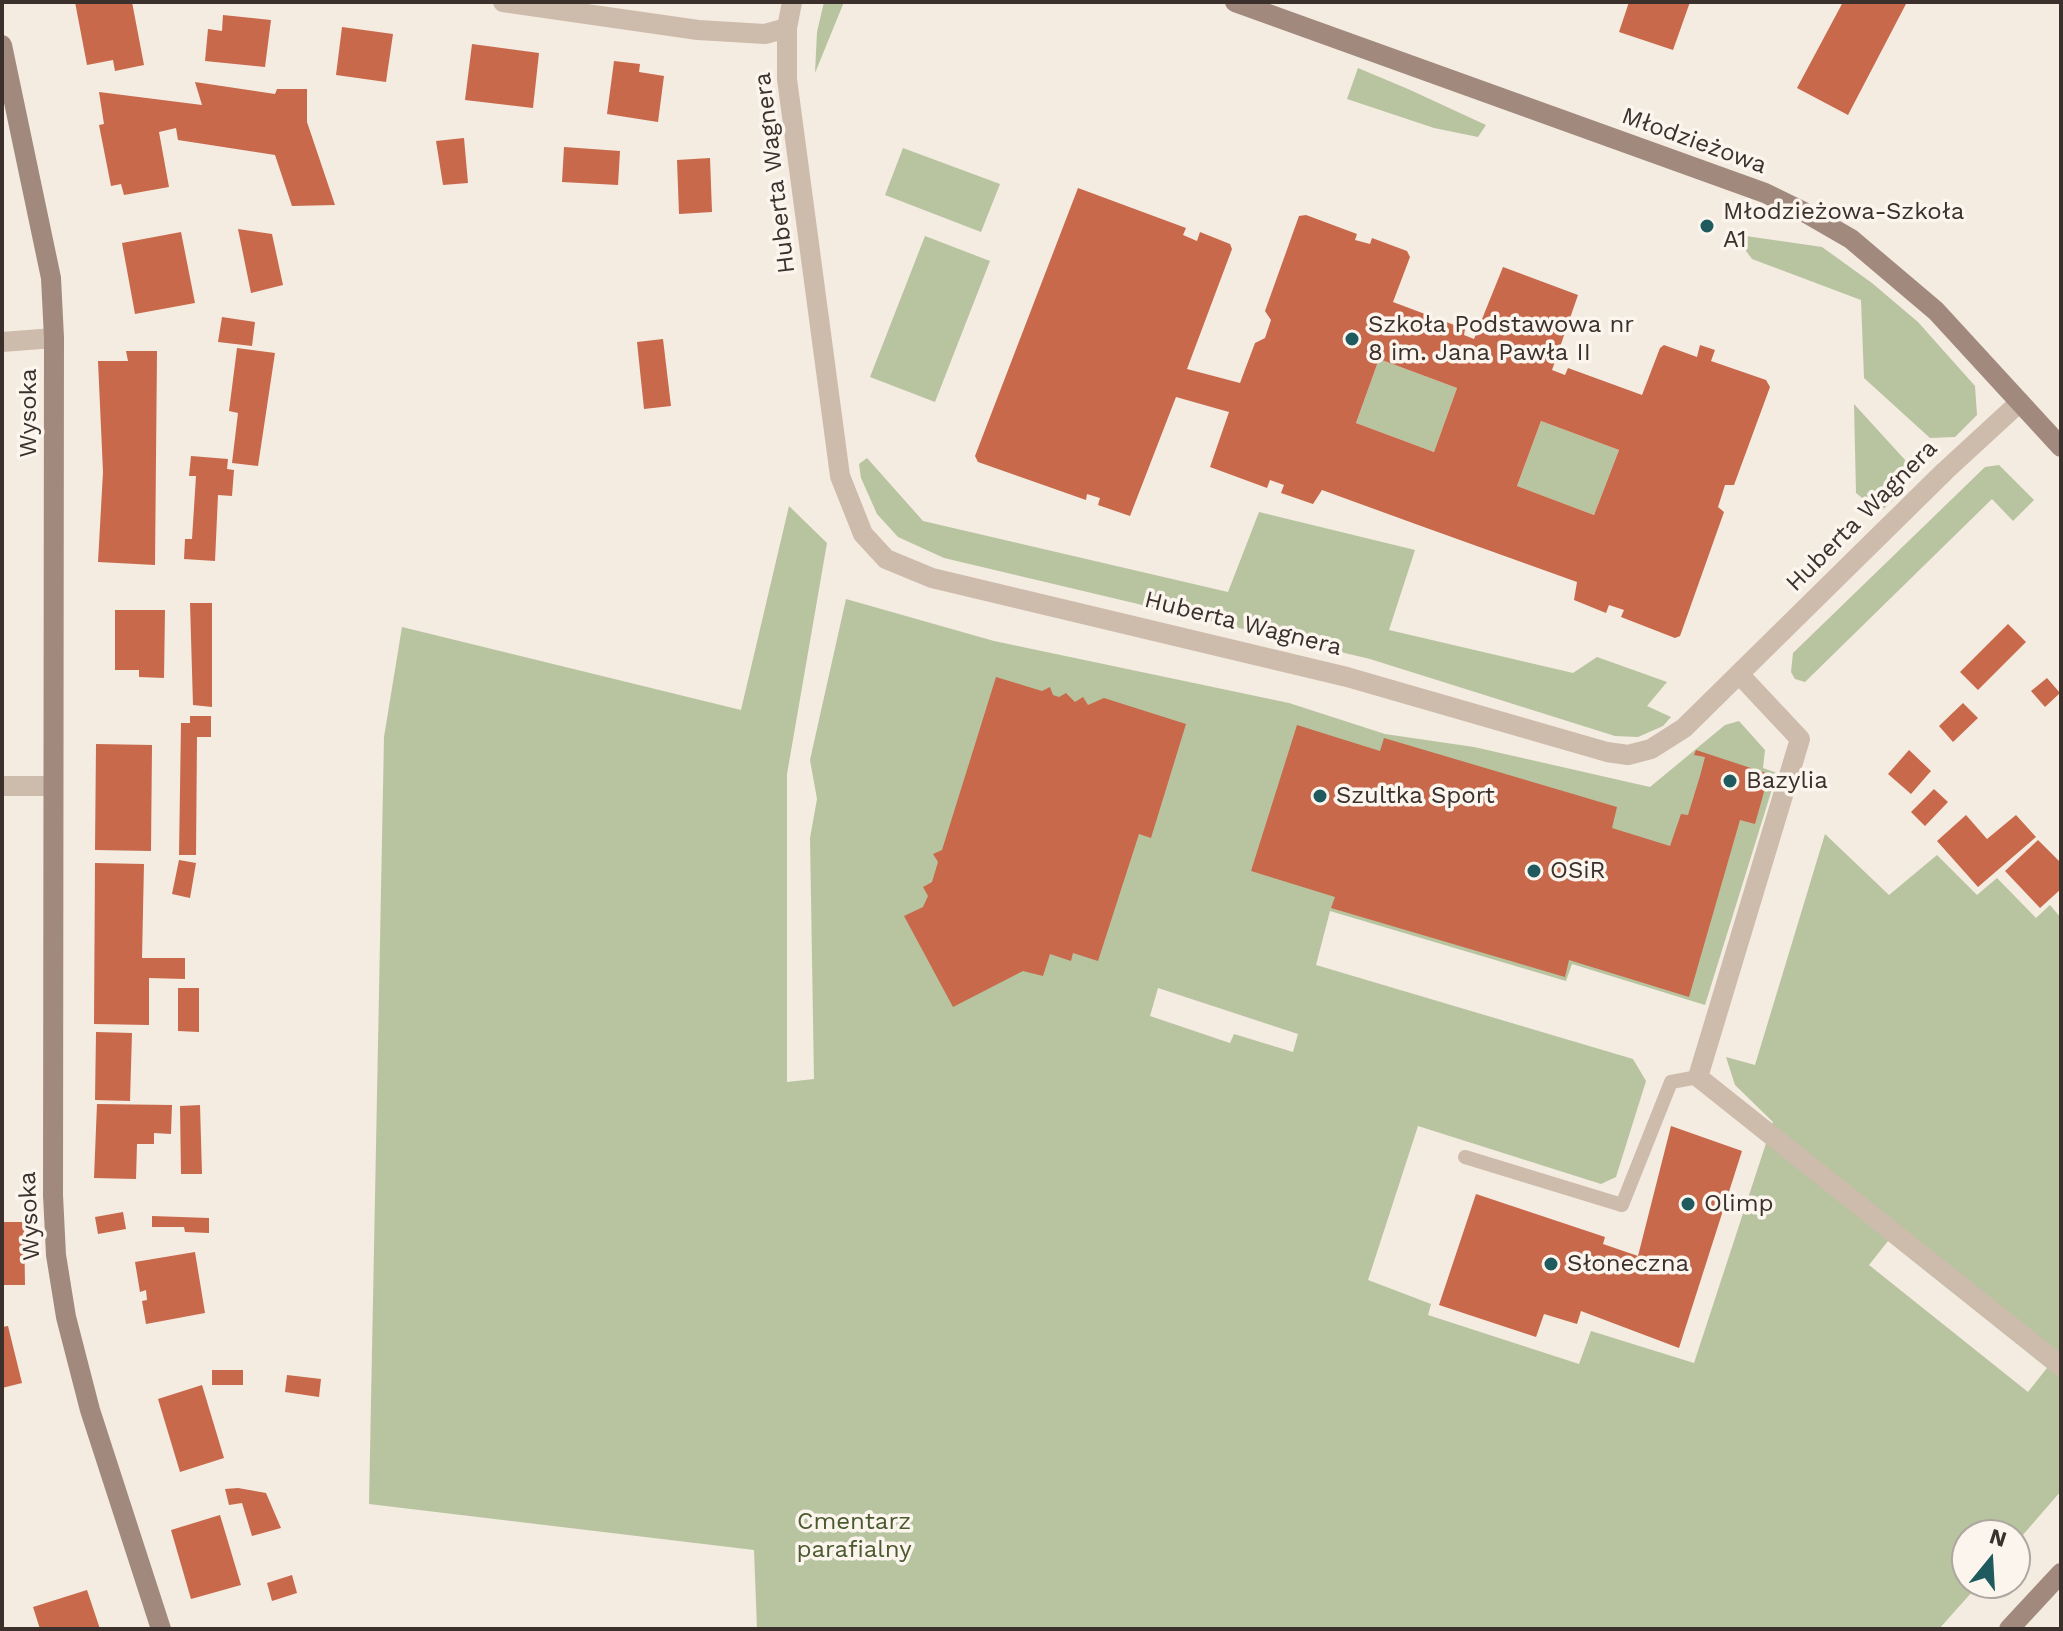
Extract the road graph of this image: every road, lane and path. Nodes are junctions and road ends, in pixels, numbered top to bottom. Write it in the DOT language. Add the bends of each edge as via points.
graph roads {
  1 [pos="503,2"];
  2 [pos="792,2"];
  3 [pos="1235,2"];
  4 [pos="787,28"];
  5 [pos="2,45"];
  6 [pos="54,338"];
  7 [pos="2,342"];
  8 [pos="2020,402"];
  9 [pos="2061,447"];
  10 [pos="1739,674"];
  11 [pos="2,786"];
  12 [pos="53,786"];
  13 [pos="1698,1077"];
  14 [pos="1465,1157"];
  15 [pos="2061,1366"];
  16 [pos="2061,1573"];
  17 [pos="161,1629"];
  18 [pos="2009,1629"];
  1 -- 4 [label="street" via="698,30 765,34"];
  2 -- 4 [label="street, Huberta Wagnera"];
  3 -- 8 [label="street, Młodzieżowa" via="1765,193 1806,213 1889,269 1936,311"];
  4 -- 10 [label="street, Huberta Wagnera" via="787,79 840,476 863,534 886,559 932,578 1347,677 1628,755 1651,749 1684,728"];
  5 -- 6 [label="street, Wysoka" via="51,278"];
  6 -- 7 [label="street"];
  6 -- 12 [label="street, Wysoka"];
  8 -- 9 [label="street, Młodzieżowa"];
  8 -- 10 [label="street, Huberta Wagnera"];
  10 -- 13 [label="street" via="1800,739"];
  11 -- 12 [label="street"];
  12 -- 17 [label="street, Wysoka" via="56,1255 90,1410"];
  13 -- 14 [label="lane" via="1671,1082 1622,1205"];
  13 -- 15 [label="street"];
  16 -- 18 [label="street"];
}
